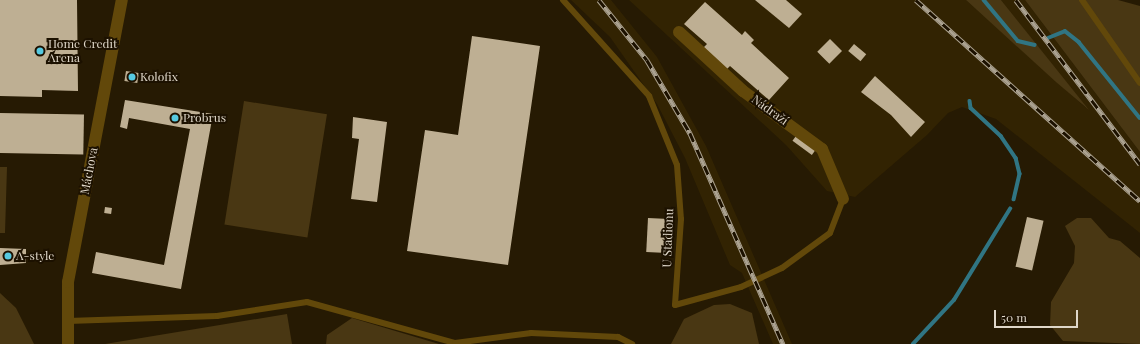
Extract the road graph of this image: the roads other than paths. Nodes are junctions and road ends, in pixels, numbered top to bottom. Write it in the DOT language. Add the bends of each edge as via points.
graph roads {
  1 [pos="122,0"];
  2 [pos="563,0"];
  3 [pos="1082,0"];
  4 [pos="679,32"];
  5 [pos="1140,83"];
  6 [pos="843,199"];
  7 [pos="68,321"];
  8 [pos="68,344"];
  9 [pos="632,344"];
  1 -- 7 [label="street, Máchova" via="68,282"];
  2 -- 6 [label="lane, U Stadionu" via="648,96 677,165 681,220 675,305 741,287 782,268 830,233"];
  3 -- 5 [label="lane"];
  4 -- 6 [label="street, Nádraží" via="743,91 822,149"];
  7 -- 8 [label="street, Máchova"];
  7 -- 9 [label="lane" via="217,316 307,302 455,343 532,333 618,337"];
}
